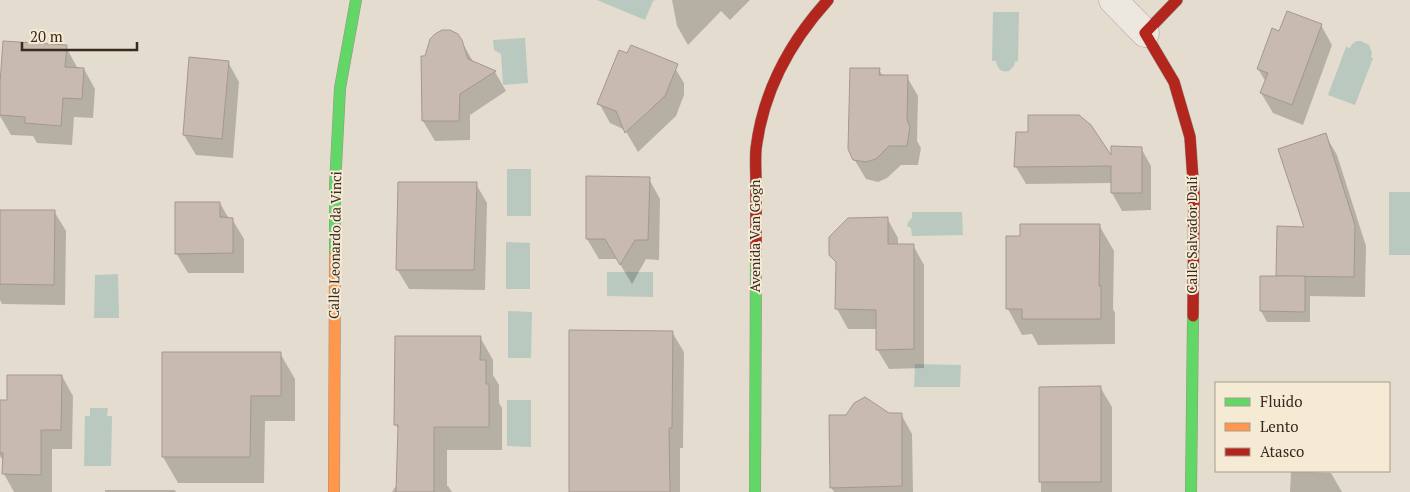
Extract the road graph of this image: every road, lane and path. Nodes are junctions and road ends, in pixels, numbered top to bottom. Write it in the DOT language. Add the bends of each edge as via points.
graph roads {
  1 [pos="356,0"];
  2 [pos="828,0"];
  3 [pos="1113,0"];
  4 [pos="1177,0"];
  5 [pos="1145,33"];
  6 [pos="334,492"];
  7 [pos="755,492"];
  8 [pos="1191,492"];
  1 -- 6 [label="street, Calle Leonardo da Vinci" via="340,88 335,186"];
  2 -- 7 [label="street, Avenida Van Gogh" via="809,20 784,60 765,104 756,150"];
  3 -- 5 [label="street"];
  4 -- 5 [label="street"];
  5 -- 8 [label="street, Calle Salvador Dalí" via="1174,82 1190,137 1194,194"];
}
